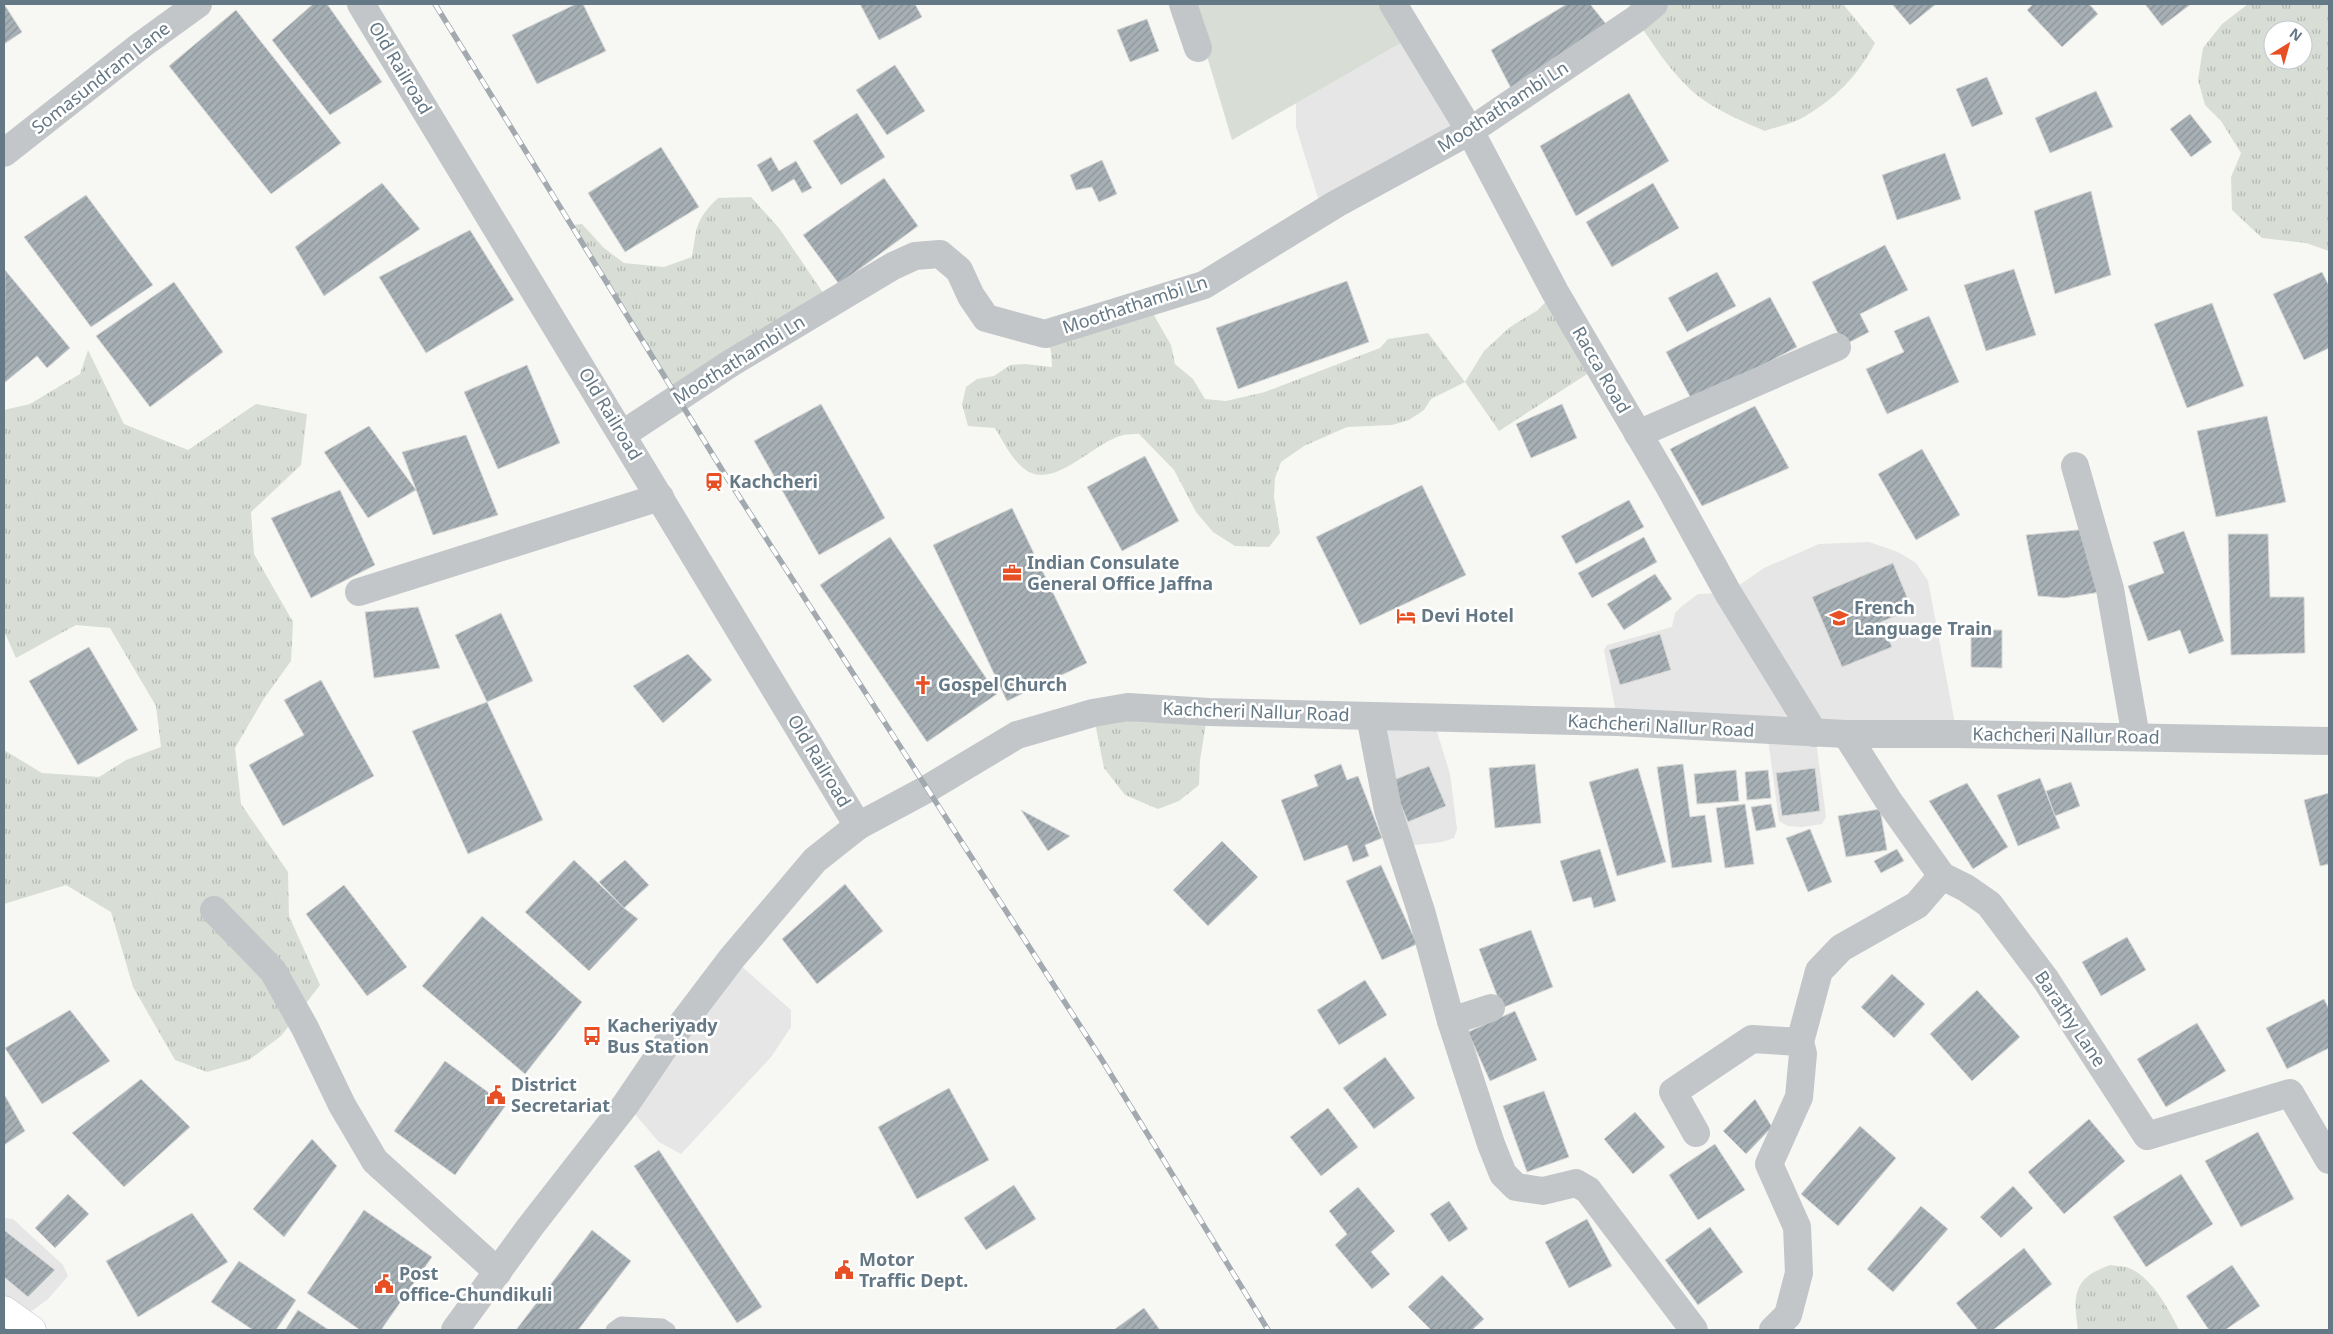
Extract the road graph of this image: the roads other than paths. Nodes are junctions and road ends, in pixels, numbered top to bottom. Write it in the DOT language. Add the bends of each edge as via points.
graph roads {
  1 [pos="198,4"];
  2 [pos="361,4"];
  3 [pos="1183,4"];
  4 [pos="1393,4"];
  5 [pos="1654,4"];
  6 [pos="1198,48"];
  7 [pos="1470,132"];
  8 [pos="4,152"];
  9 [pos="1837,347"];
  10 [pos="622,434"];
  11 [pos="1638,434"];
  12 [pos="2075,466"];
  13 [pos="660,497"];
  14 [pos="359,592"];
  15 [pos="1370,716"];
  16 [pos="1814,733"];
  17 [pos="1846,734"];
  18 [pos="2136,737"];
  19 [pos="2329,741"];
  20 [pos="858,826"];
  21 [pos="1942,876"];
  22 [pos="214,910"];
  23 [pos="1491,1008"];
  24 [pos="1451,1021"];
  25 [pos="1800,1042"];
  26 [pos="1696,1133"];
  27 [pos="2329,1160"];
  28 [pos="498,1272"];
  29 [pos="4,1310"];
  30 [pos="32,1330"];
  31 [pos="455,1330"];
  32 [pos="613,1330"];
  33 [pos="668,1330"];
  34 [pos="1694,1330"];
  35 [pos="1773,1330"];
  1 -- 8 [label="street, Somasundram Lane"];
  2 -- 10 [label="street, Old Railroad"];
  3 -- 6 [label="street"];
  4 -- 7 [label="street, Racca Road"];
  5 -- 7 [label="street, Moothathambi Ln"];
  7 -- 10 [label="street, Moothathambi Ln" via="1336,204 1204,285 1045,334 986,318 959,270 940,254 915,256 731,363"];
  7 -- 11 [label="street, Racca Road" via="1555,292"];
  9 -- 11 [label="street"];
  10 -- 13 [label="street, Old Railroad"];
  11 -- 16 [label="street, Racca Road" via="1728,593"];
  12 -- 18 [label="street" via="2110,589"];
  13 -- 14 [label="street"];
  13 -- 20 [label="street, Old Railroad"];
  15 -- 16 [label="street, Kachcheri Nallur Road" via="1618,722"];
  15 -- 20 [label="street, Kachcheri Nallur Road" via="1128,707 1093,713 1017,735"];
  15 -- 24 [label="street" via="1388,810 1421,911"];
  16 -- 17 [label="street, Kachcheri Nallur Road"];
  17 -- 18 [label="street, Kachcheri Nallur Road"];
  17 -- 21 [label="street, Barathy Lane"];
  18 -- 19 [label="street, Kachcheri Nallur Road"];
  20 -- 28 [label="street, Kachcheri Nallur Road" via="815,860 732,958"];
  21 -- 25 [label="street" via="1917,905 1841,948 1819,971"];
  21 -- 27 [label="street, Barathy Lane" via="1989,904 2046,980 2147,1136 2290,1093"];
  22 -- 28 [label="street" via="273,971 375,1162"];
  23 -- 24 [label="street"];
  24 -- 34 [label="street" via="1503,1174 1516,1187 1543,1191 1576,1183 1588,1190"];
  25 -- 26 [label="street" via="1752,1040 1673,1092"];
  25 -- 35 [label="street" via="1803,1054 1799,1097 1769,1164 1796,1227 1798,1273 1788,1315"];
  28 -- 31 [label="street, Kachcheri Nallur Road"];
  29 -- 30 [label="highway"];
  32 -- 33 [label="lane" via="621,1324 662,1326"];
}
